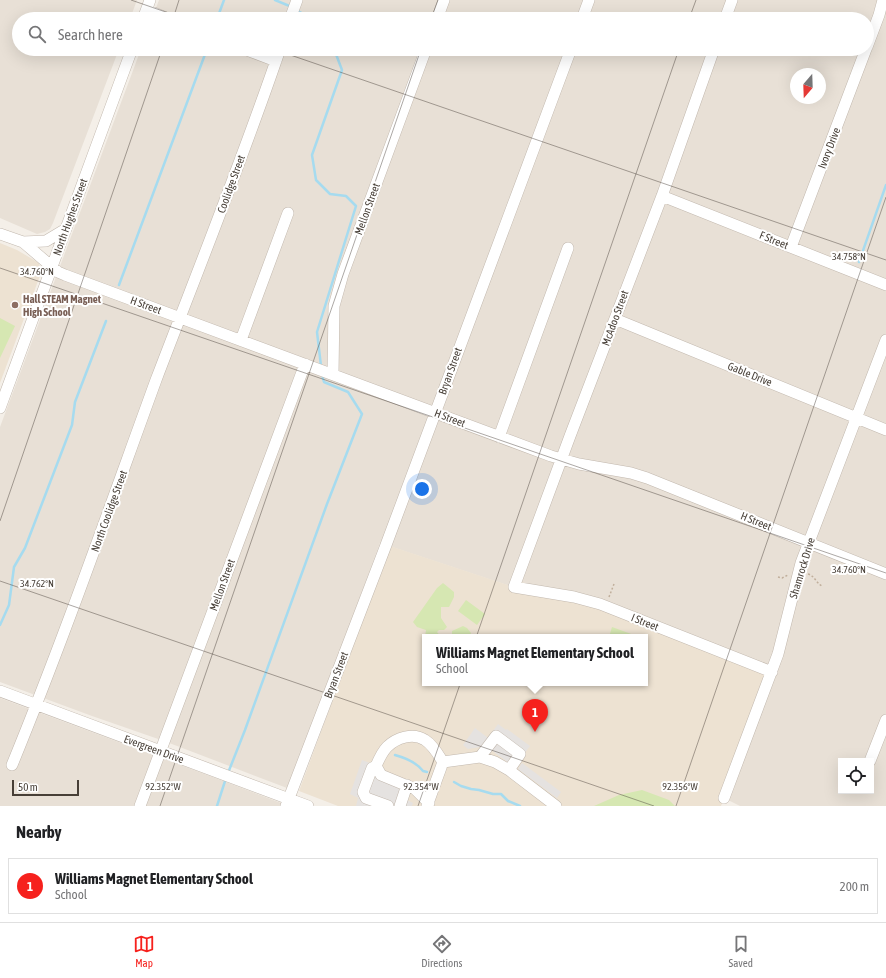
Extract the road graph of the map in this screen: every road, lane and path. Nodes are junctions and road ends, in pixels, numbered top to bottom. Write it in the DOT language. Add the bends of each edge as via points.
graph roads {
  1 [pos="297,0"];
  2 [pos="444,0"];
  3 [pos="589,0"];
  4 [pos="732,0"];
  5 [pos="883,0"];
  6 [pos="293,12"];
  7 [pos="440,12"];
  8 [pos="585,12"];
  9 [pos="728,12"];
  10 [pos="874,29"];
  11 [pos="129,56"];
  12 [pos="263,56"];
  13 [pos="278,56"];
  14 [pos="423,56"];
  15 [pos="569,56"];
  16 [pos="712,56"];
  17 [pos="864,56"];
  18 [pos="276,61"];
  19 [pos="662,196"];
  20 [pos="288,213"];
  21 [pos="66,229"];
  22 [pos="0,234"];
  23 [pos="23,242"];
  24 [pos="791,247"];
  25 [pos="568,248"];
  26 [pos="52,267"];
  27 [pos="886,284"];
  28 [pos="180,317"];
  29 [pos="615,319"];
  30 [pos="241,340"];
  31 [pos="886,340"];
  32 [pos="308,365"];
  33 [pos="330,373"];
  34 [pos="0,408"];
  35 [pos="435,412"];
  36 [pos="857,418"];
  37 [pos="886,430"];
  38 [pos="499,437"];
  39 [pos="561,458"];
  40 [pos="809,543"];
  41 [pos="799,571"];
  42 [pos="886,574"];
  43 [pos="614,584"];
  44 [pos="822,586"];
  45 [pos="514,587"];
  46 [pos="605,606"];
  47 [pos="772,672"];
  48 [pos="0,691"];
  49 [pos="36,705"];
  50 [pos="886,720"];
  51 [pos="160,752"];
  52 [pos="480,757"];
  53 [pos="871,758"];
  54 [pos="443,762"];
  55 [pos="12,765"];
  56 [pos="376,766"];
  57 [pos="509,770"];
  58 [pos="407,785"];
  59 [pos="724,798"];
  60 [pos="287,802"];
  61 [pos="428,804"];
  62 [pos="140,806"];
  63 [pos="308,806"];
  64 [pos="388,806"];
  65 [pos="400,806"];
  66 [pos="556,806"];
  1 -- 6 [label="street"];
  2 -- 7 [label="street"];
  3 -- 8 [label="street"];
  4 -- 9 [label="street"];
  5 -- 10 [label="street, Ivory Drive"];
  11 -- 21 [label="street, North Hughes Street"];
  12 -- 18 [label="street"];
  13 -- 18 [label="street, Coolidge Street"];
  14 -- 33 [label="street, Mellon Street" via="336,297"];
  15 -- 35 [label="street, Bryan Street"];
  16 -- 19 [label="street, McAdoo Street"];
  17 -- 24 [label="street, Ivory Drive"];
  18 -- 28 [label="street, Coolidge Street" via="230,190"];
  19 -- 24 [label="street, F Street"];
  19 -- 29 [label="street, McAdoo Street"];
  20 -- 30 [label="street"];
  21 -- 23 [label="street, H Street" via="46,241"];
  21 -- 26 [label="street, North Hughes Street"];
  22 -- 23 [label="street, H Street"];
  23 -- 26 [label="street, H Street"];
  24 -- 27 [label="street, F Street"];
  25 -- 38 [label="street"];
  26 -- 28 [label="street, H Street" via="65,275"];
  26 -- 34 [label="street, North Hughes Street"];
  28 -- 30 [label="street, H Street"];
  28 -- 49 [label="street, North Coolidge Street"];
  29 -- 36 [label="street, Gable Drive"];
  29 -- 39 [label="street, McAdoo Street"];
  30 -- 32 [label="street, H Street"];
  31 -- 36 [label="street, Shamrock Drive"];
  32 -- 33 [label="street, H Street"];
  32 -- 51 [label="street, Mellon Street"];
  33 -- 35 [label="street, H Street"];
  35 -- 38 [label="street, H Street"];
  35 -- 60 [label="street, Bryan Street"];
  36 -- 37 [label="street, Gable Drive"];
  36 -- 40 [label="street, Shamrock Drive"];
  38 -- 39 [label="street, H Street"];
  39 -- 40 [label="street, H Street" via="647,478"];
  39 -- 45 [label="street, McAdoo Street"];
  40 -- 41 [label="street, Shamrock Drive"];
  40 -- 42 [label="street, H Street"];
  41 -- 44 [label="path" via="813,576"];
  41 -- 47 [label="street, Shamrock Drive" via="784,636"];
  43 -- 46 [label="path"];
  45 -- 46 [label="street, I Street" via="574,597"];
  46 -- 47 [label="street, I Street"];
  47 -- 59 [label="street, Shamrock Drive"];
  48 -- 49 [label="street, Evergreen Drive"];
  49 -- 51 [label="street, Evergreen Drive"];
  49 -- 55 [label="street, North Coolidge Street"];
  50 -- 53 [label="street"];
  51 -- 60 [label="street, Evergreen Drive" via="234,778"];
  51 -- 62 [label="street, Mellon Street"];
  52 -- 54 [label="street"];
  52 -- 57 [label="street"];
  52 -- 57 [label="street" via="496,736 520,754"];
  54 -- 56 [label="street" via="425,739 413,736 403,737 387,746"];
  54 -- 61 [label="street"];
  56 -- 58 [label="street" via="381,775"];
  56 -- 64 [label="street" via="372,768 363,792 366,798"];
  57 -- 66 [label="street"];
  58 -- 61 [label="street" via="415,789"];
  58 -- 65 [label="street"];
  60 -- 63 [label="street, Evergreen Drive"];
}
